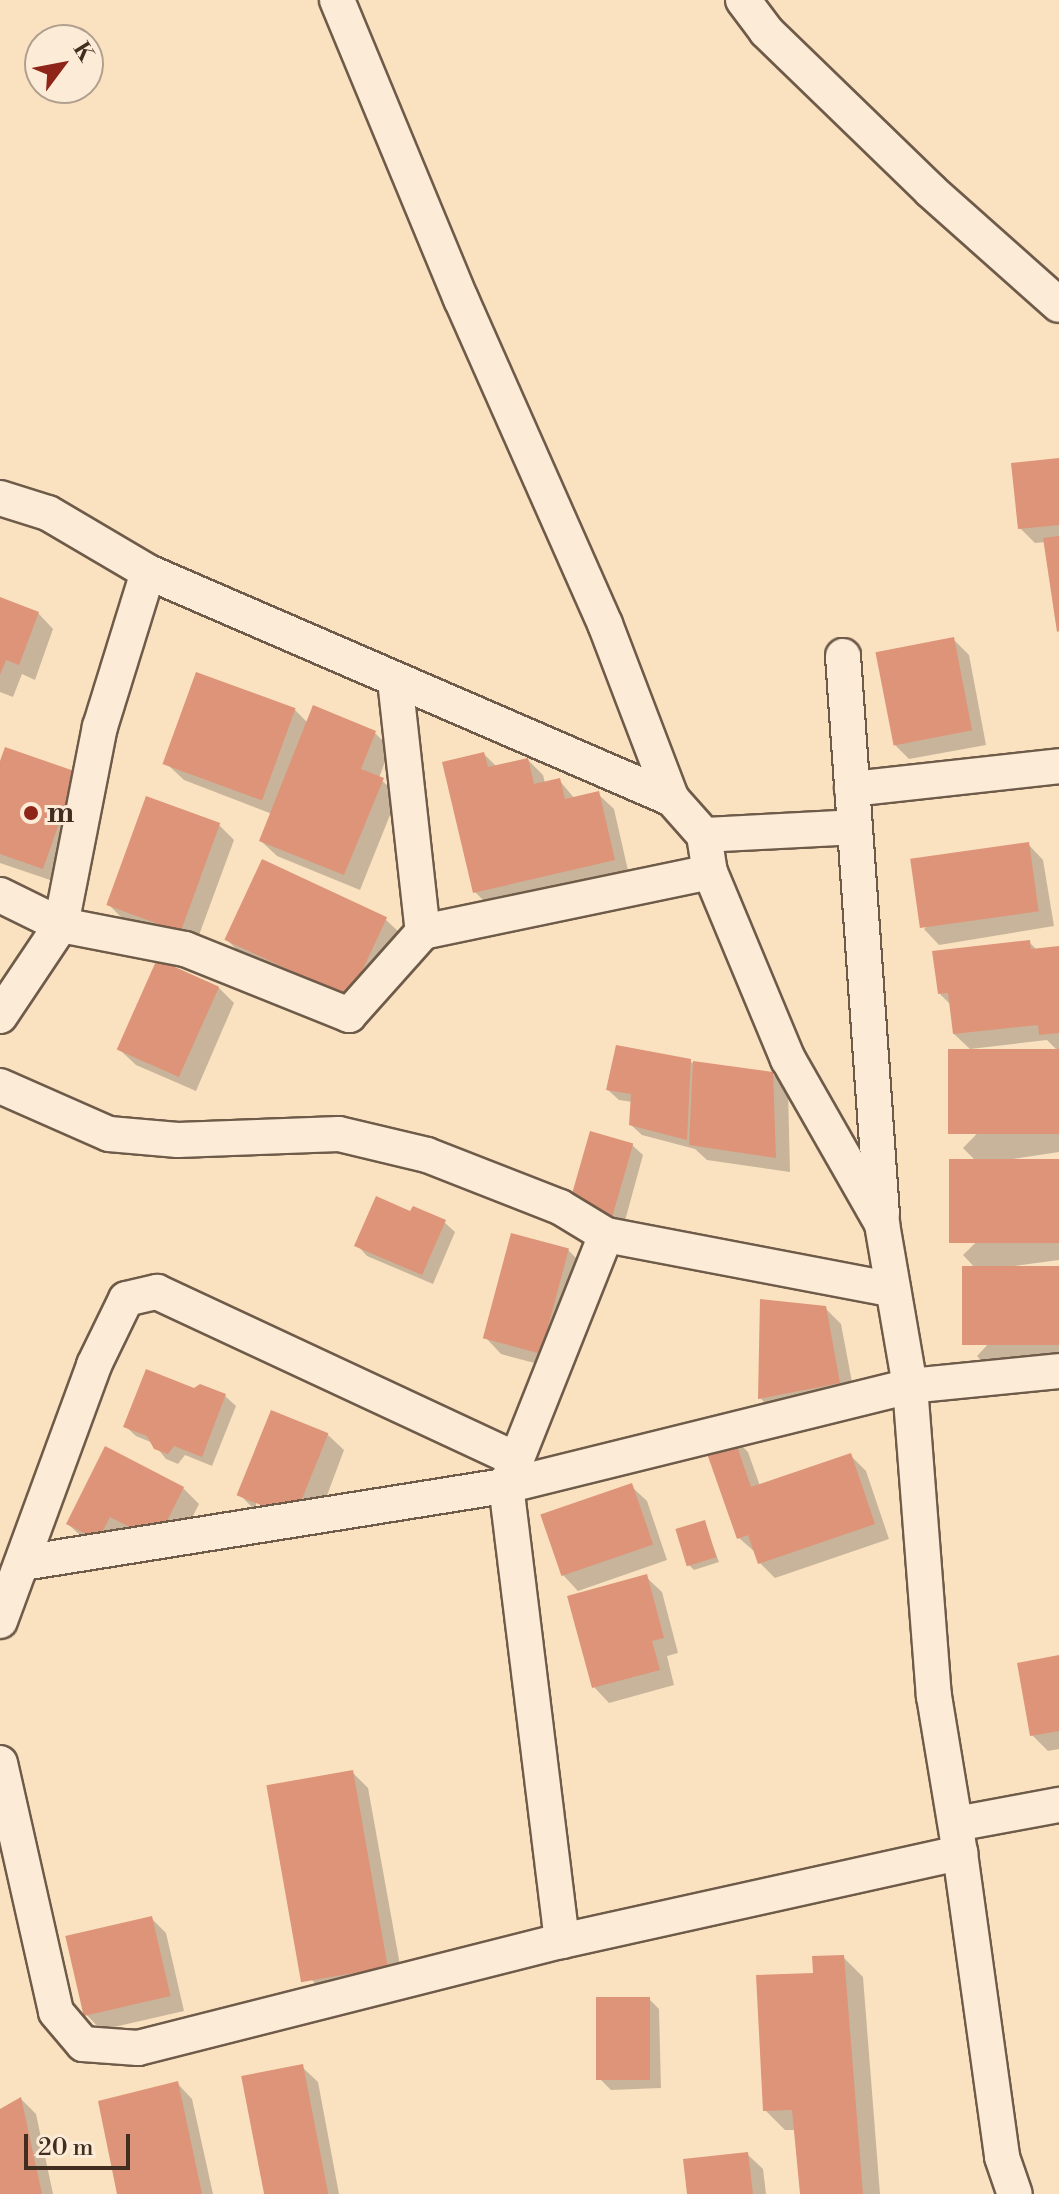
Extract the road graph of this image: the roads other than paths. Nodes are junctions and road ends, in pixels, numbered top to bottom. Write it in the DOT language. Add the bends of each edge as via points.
graph roads {
  1 [pos="337,0"];
  2 [pos="743,0"];
  3 [pos="1059,305"];
  4 [pos="0,498"];
  5 [pos="148,572"];
  6 [pos="843,656"];
  7 [pos="395,680"];
  8 [pos="1059,766"];
  9 [pos="852,789"];
  10 [pos="672,799"];
  11 [pos="855,827"];
  12 [pos="704,835"];
  13 [pos="710,872"];
  14 [pos="0,895"];
  15 [pos="61,925"];
  16 [pos="423,932"];
  17 [pos="0,1016"];
  18 [pos="0,1086"];
  19 [pos="882,1224"];
  20 [pos="606,1235"];
  21 [pos="893,1290"];
  22 [pos="1059,1371"];
  23 [pos="910,1386"];
  24 [pos="510,1472"];
  25 [pos="23,1563"];
  26 [pos="0,1621"];
  27 [pos="0,1763"];
  28 [pos="1059,1805"];
  29 [pos="958,1838"];
  30 [pos="562,1941"];
  31 [pos="1015,2194"];
  1 -- 10 [label="street" via="461,299 605,624"];
  2 -- 3 [label="street" via="766,31 920,180"];
  4 -- 5 [label="street" via="48,513"];
  5 -- 7 [label="street"];
  5 -- 15 [label="street" via="100,727"];
  6 -- 9 [label="street"];
  7 -- 10 [label="street"];
  7 -- 16 [label="street"];
  8 -- 9 [label="street"];
  9 -- 11 [label="street"];
  10 -- 12 [label="street"];
  11 -- 12 [label="street"];
  11 -- 19 [label="street"];
  12 -- 13 [label="street"];
  13 -- 16 [label="street"];
  13 -- 19 [label="street" via="788,1059"];
  14 -- 15 [label="street"];
  15 -- 16 [label="street" via="185,949 349,1015"];
  15 -- 17 [label="street"];
  18 -- 20 [label="street" via="109,1134 178,1140 339,1134 412,1151 560,1207"];
  19 -- 21 [label="street"];
  20 -- 21 [label="street"];
  20 -- 24 [label="street"];
  21 -- 23 [label="street"];
  22 -- 23 [label="street"];
  23 -- 24 [label="street"];
  23 -- 29 [label="street" via="934,1696"];
  24 -- 25 [label="street"];
  24 -- 25 [label="street" via="157,1292 126,1299 94,1365"];
  24 -- 30 [label="street"];
  25 -- 26 [label="street"];
  27 -- 30 [label="street" via="56,2012 83,2044 138,2048"];
  28 -- 29 [label="street"];
  29 -- 30 [label="street"];
  29 -- 31 [label="street" via="1002,2157"];
}
